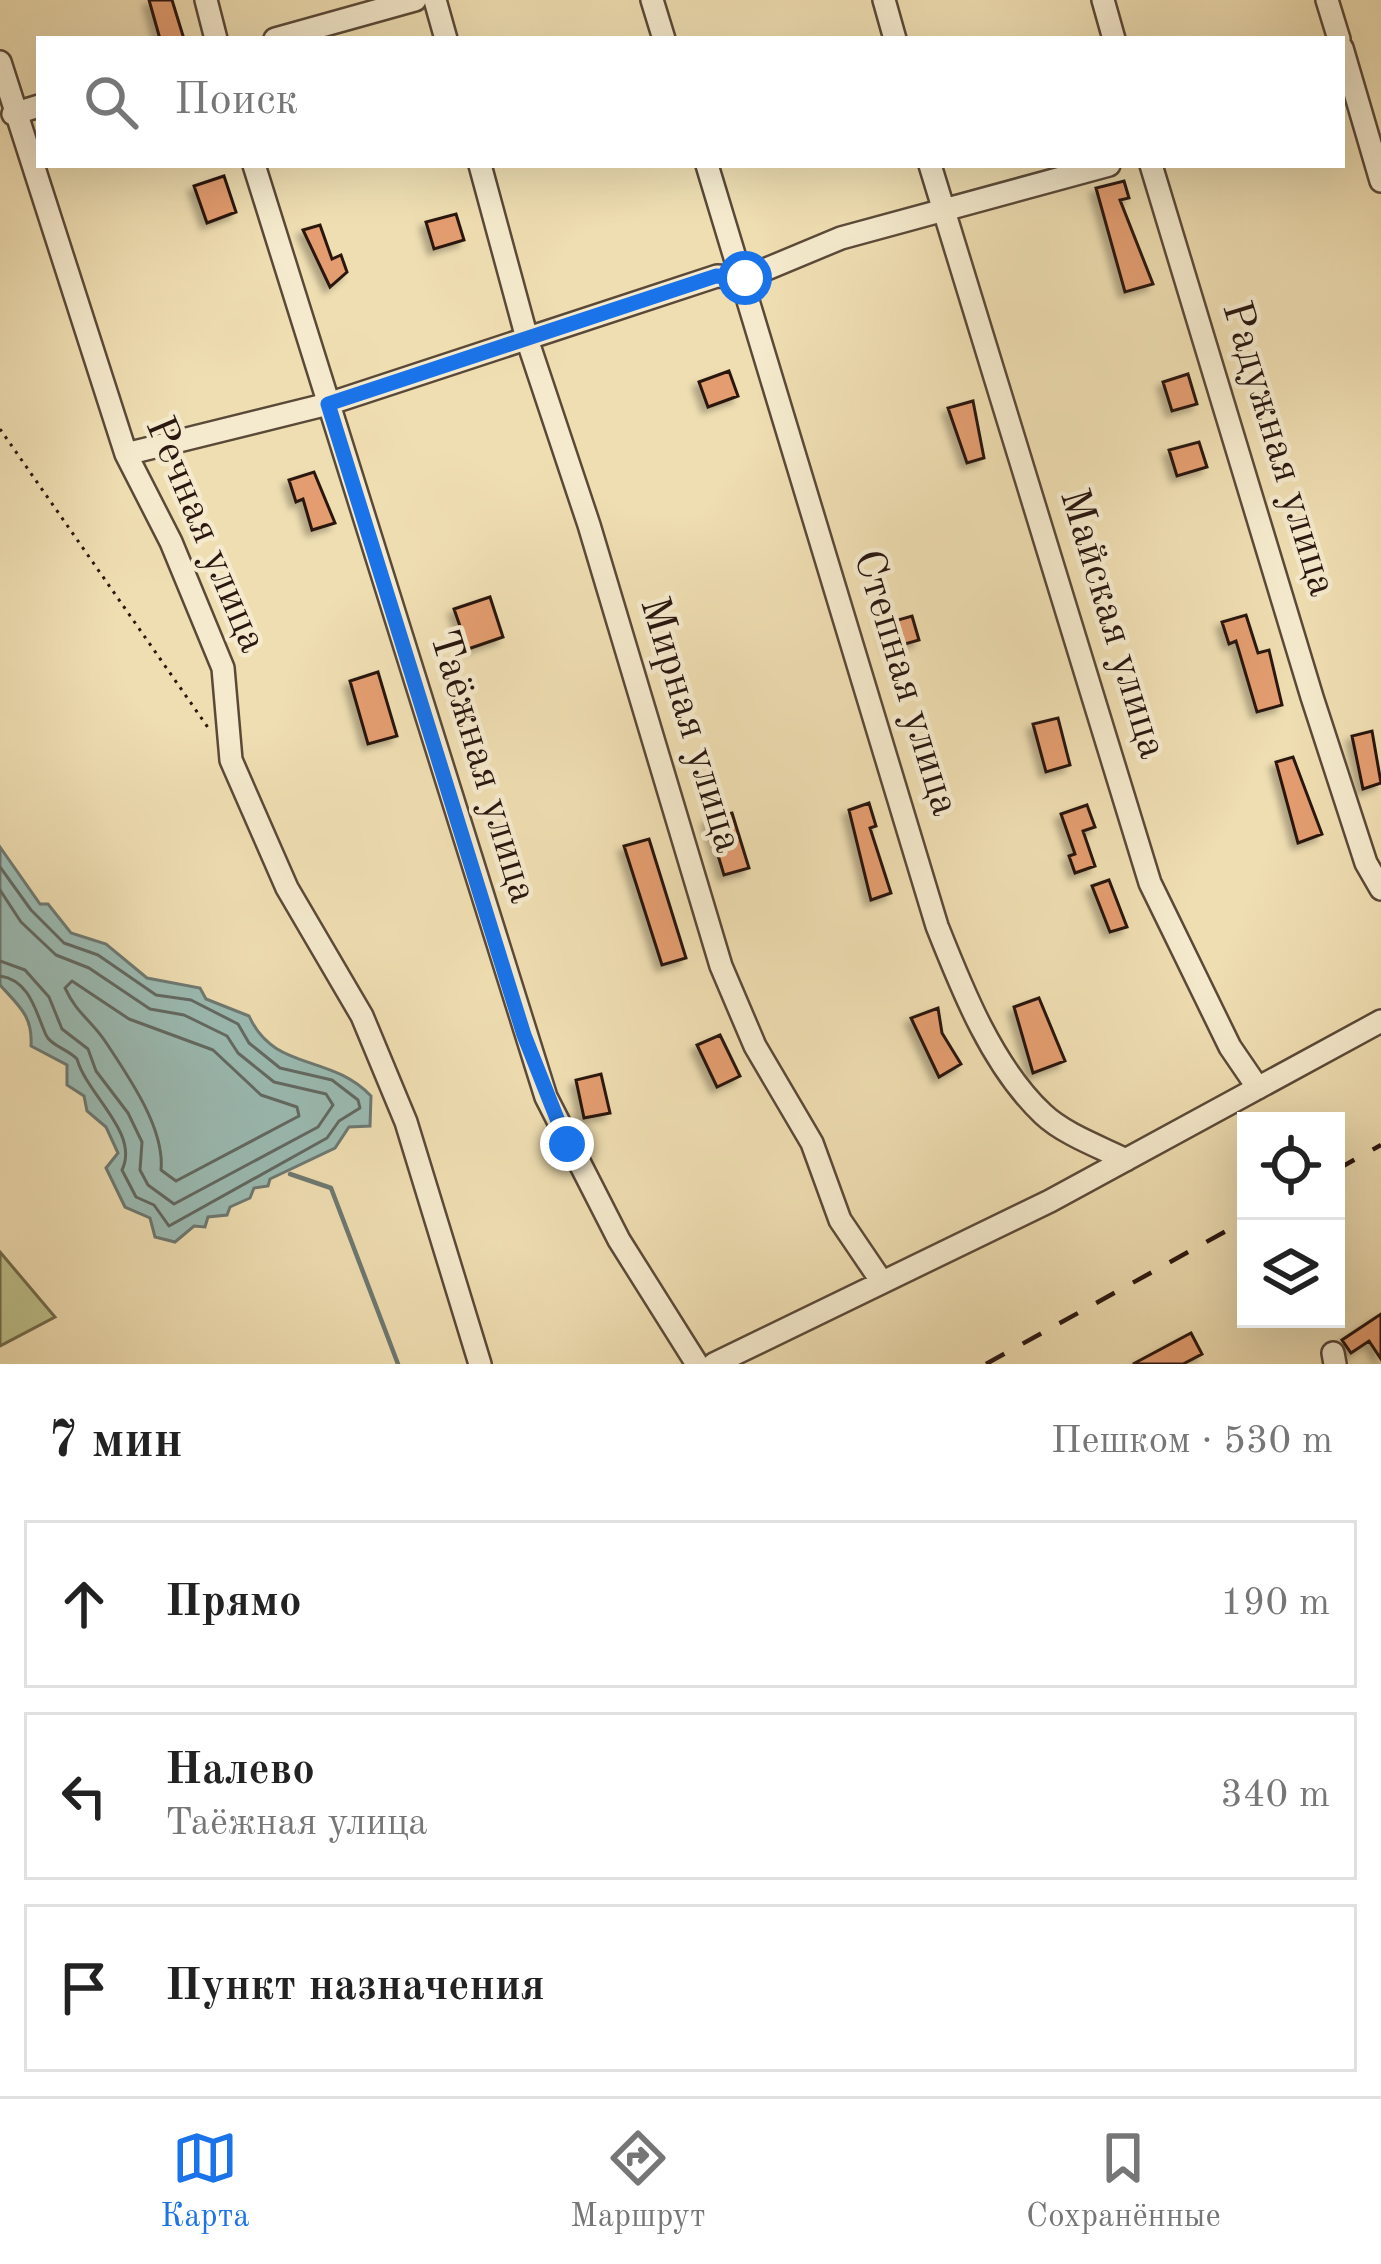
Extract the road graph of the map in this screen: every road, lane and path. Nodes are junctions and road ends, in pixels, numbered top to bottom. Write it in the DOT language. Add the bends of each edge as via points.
graph roads {
  1 [pos="206,0"];
  2 [pos="415,0"];
  3 [pos="435,0"];
  4 [pos="652,0"];
  5 [pos="884,0"];
  6 [pos="1103,0"];
  7 [pos="1327,0"];
  8 [pos="215,36"];
  9 [pos="286,36"];
  10 [pos="445,36"];
  11 [pos="663,36"];
  12 [pos="894,36"];
  13 [pos="1113,36"];
  14 [pos="1338,36"];
  15 [pos="0,62"];
  16 [pos="1348,92"];
  17 [pos="36,107"];
  18 [pos="13,114"];
  19 [pos="255,168"];
  20 [pos="481,168"];
  21 [pos="707,168"];
  22 [pos="931,168"];
  23 [pos="1098,168"];
  24 [pos="1152,168"];
  25 [pos="1381,182"];
  26 [pos="943,209"];
  27 [pos="745,278"];
  28 [pos="528,342"];
  29 [pos="328,404"];
  30 [pos="0,429"];
  31 [pos="126,454"];
  32 [pos="231,760"];
  33 [pos="1381,890"];
  34 [pos="1381,1021"];
  35 [pos="1258,1088"];
  36 [pos="1126,1160"];
  37 [pos="882,1282"];
  38 [pos="480,1364"];
  39 [pos="698,1364"];
  40 [pos="714,1364"];
  1 -- 8 [label="street"];
  2 -- 9 [label="street"];
  3 -- 10 [label="street"];
  4 -- 11 [label="street"];
  5 -- 12 [label="street"];
  6 -- 13 [label="street"];
  7 -- 14 [label="street"];
  15 -- 18 [label="street, Речная улица"];
  16 -- 25 [label="street"];
  17 -- 18 [label="street"];
  18 -- 31 [label="street, Речная улица"];
  19 -- 29 [label="street, Таёжная улица"];
  20 -- 28 [label="street, Мирная улица"];
  21 -- 27 [label="street, Степная улица"];
  22 -- 26 [label="street, Майская улица"];
  23 -- 26 [label="street"];
  24 -- 33 [label="street, Радужная улица" via="1312,697"];
  26 -- 27 [label="street" via="841,238"];
  26 -- 35 [label="street, Майская улица" via="1150,883"];
  27 -- 28 [label="street" via="716,276"];
  27 -- 36 [label="street, Степная улица" via="961,987 1045,1116"];
  28 -- 29 [label="street"];
  28 -- 37 [label="street, Мирная улица" via="721,966 755,1046 812,1143 840,1220"];
  29 -- 31 [label="street"];
  29 -- 39 [label="street, Таёжная улица" via="546,1097 619,1240"];
  30 -- 32 [label="path"];
  31 -- 32 [label="street, Речная улица" via="223,668"];
  32 -- 38 [label="street, Речная улица" via="287,888 362,1016 406,1122"];
  34 -- 35 [label="street"];
  35 -- 36 [label="street"];
  36 -- 37 [label="street"];
  37 -- 40 [label="street"];
}
